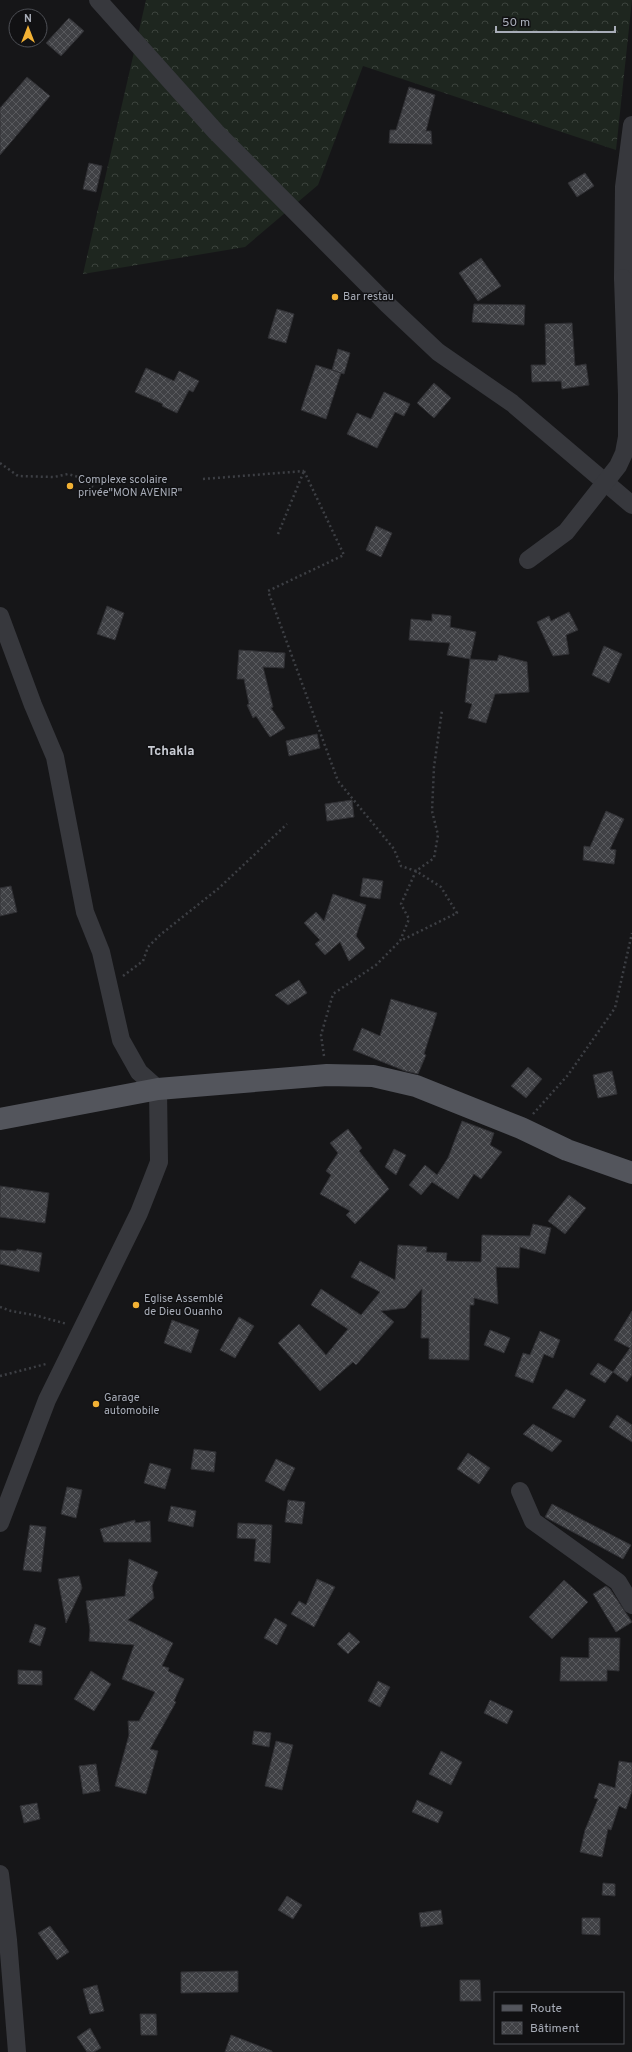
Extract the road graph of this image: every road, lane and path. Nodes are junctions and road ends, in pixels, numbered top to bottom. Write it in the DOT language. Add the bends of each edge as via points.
graph roads {
  1 [pos="98,0"];
  2 [pos="632,125"];
  3 [pos="628,275"];
  4 [pos="0,463"];
  5 [pos="304,471"];
  6 [pos="203,479"];
  7 [pos="604,483"];
  8 [pos="93,487"];
  9 [pos="632,505"];
  10 [pos="278,534"];
  11 [pos="528,560"];
  12 [pos="0,616"];
  13 [pos="442,710"];
  14 [pos="287,824"];
  15 [pos="416,871"];
  16 [pos="632,933"];
  17 [pos="400,941"];
  18 [pos="110,986"];
  19 [pos="327,1075"];
  20 [pos="158,1089"];
  21 [pos="0,1119"];
  22 [pos="521,1128"];
  23 [pos="632,1172"];
  24 [pos="0,1307"];
  25 [pos="83,1328"];
  26 [pos="67,1359"];
  27 [pos="0,1376"];
  28 [pos="520,1491"];
  29 [pos="0,1523"];
  30 [pos="632,1604"];
  31 [pos="0,1874"];
  32 [pos="16,2052"];
  1 -- 7 [label="street" via="216,132 438,352 512,403"];
  2 -- 3 [label="street" via="624,187"];
  3 -- 7 [label="street" via="627,437 618,466"];
  4 -- 8 [label="path" via="18,476 54,477 68,474 82,478"];
  5 -- 6 [label="path"];
  5 -- 10 [label="path"];
  5 -- 15 [label="path" via="344,555 268,591 338,781 394,849 401,866"];
  7 -- 9 [label="street"];
  7 -- 11 [label="street" via="566,532"];
  12 -- 18 [label="street" via="55,757 85,912 101,952"];
  13 -- 15 [label="path" via="434,767 432,811 438,834 434,858"];
  14 -- 18 [label="path" via="219,888 160,934 148,948 142,962"];
  15 -- 17 [label="path" via="401,904 409,919"];
  15 -- 17 [label="path" via="440,887 457,913"];
  16 -- 22 [label="path" via="615,1008 568,1075"];
  17 -- 19 [label="path" via="376,965 333,994 321,1035"];
  18 -- 20 [label="street" via="121,1040 139,1072"];
  19 -- 20 [label="main road"];
  19 -- 22 [label="main road" via="374,1076 416,1086"];
  20 -- 21 [label="main road"];
  20 -- 25 [label="street" via="159,1162 139,1213"];
  22 -- 23 [label="main road" via="568,1150"];
  24 -- 25 [label="path"];
  25 -- 26 [label="street"];
  26 -- 27 [label="path"];
  26 -- 29 [label="street" via="47,1400"];
  28 -- 30 [label="street" via="533,1521 618,1582"];
  31 -- 32 [label="street" via="8,1940"];
}
